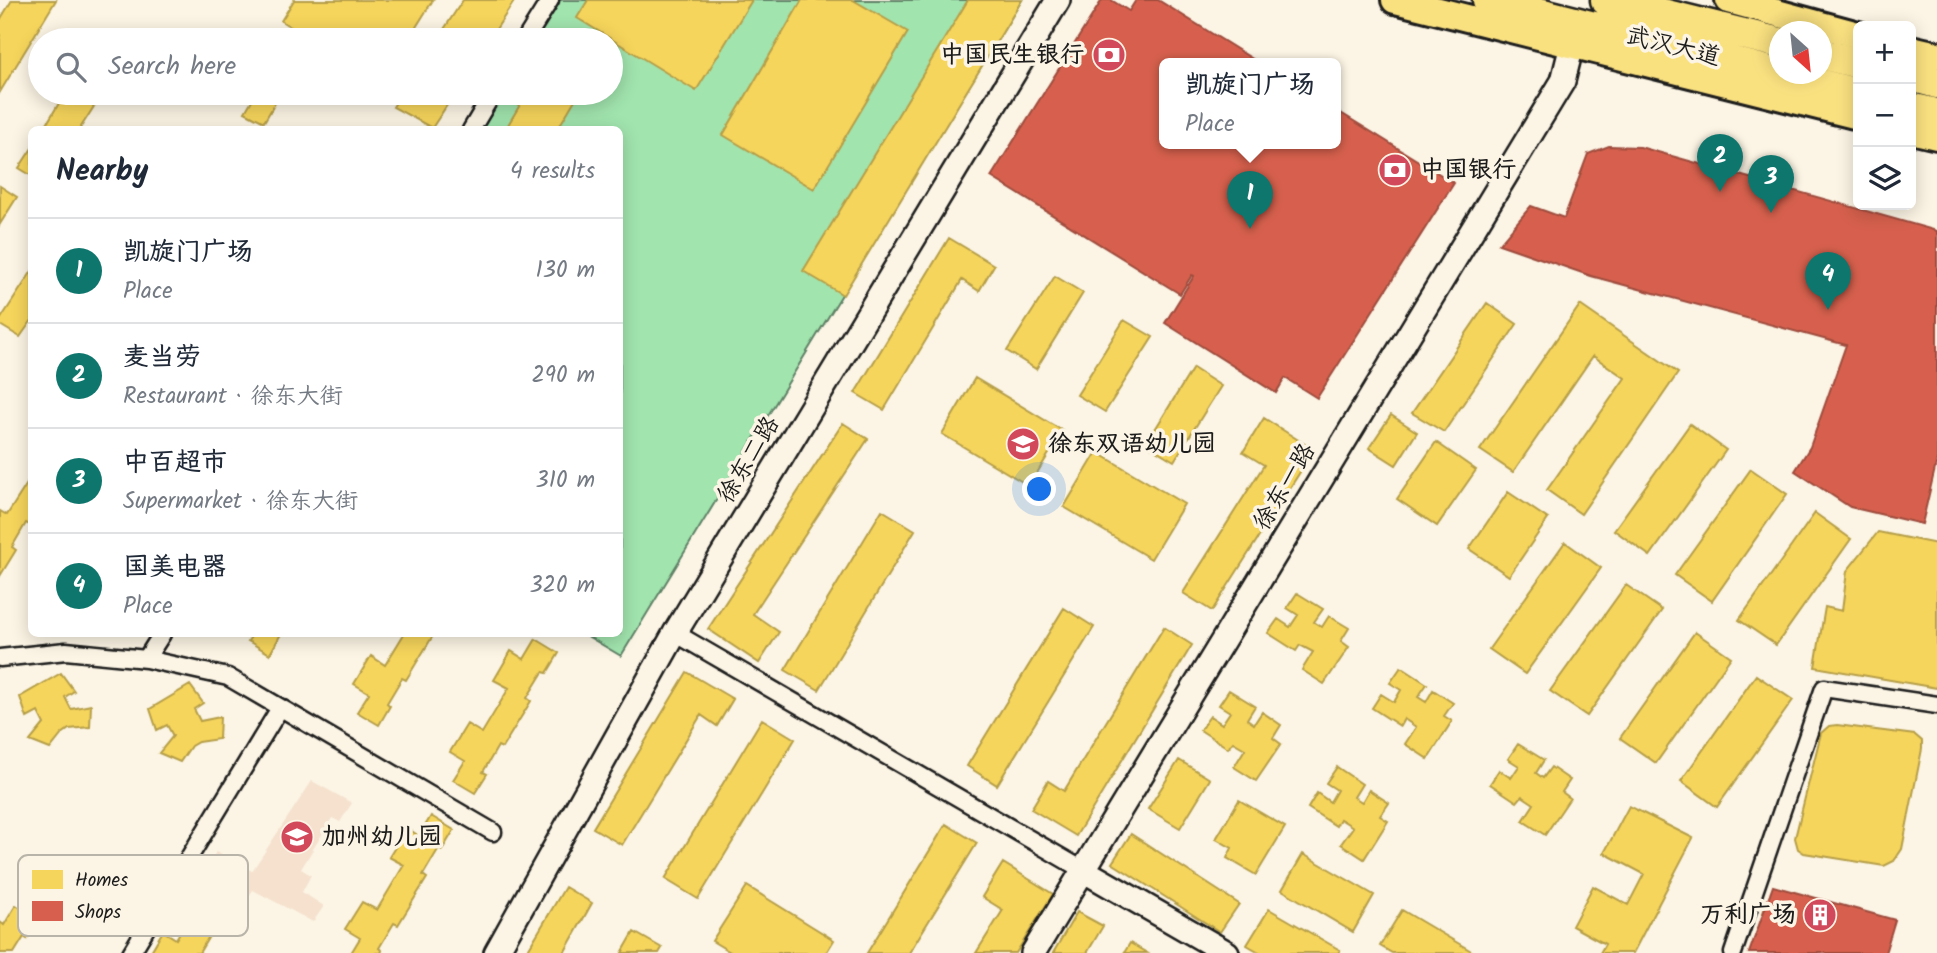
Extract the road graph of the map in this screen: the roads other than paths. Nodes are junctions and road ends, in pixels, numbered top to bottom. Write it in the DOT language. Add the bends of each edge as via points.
graph roads {
  1 [pos="550,0"];
  2 [pos="1058,0"];
  3 [pos="1395,0"];
  4 [pos="1488,0"];
  5 [pos="1606,0"];
  6 [pos="1738,1"];
  7 [pos="533,28"];
  8 [pos="1853,34"];
  9 [pos="1769,40"];
  10 [pos="1572,45"];
  11 [pos="1916,50"];
  12 [pos="1937,55"];
  13 [pos="1832,56"];
  14 [pos="1853,62"];
  15 [pos="1916,77"];
  16 [pos="1937,83"];
  17 [pos="1853,93"];
  18 [pos="486,105"];
  19 [pos="1916,109"];
  20 [pos="1937,114"];
  21 [pos="1853,115"];
  22 [pos="473,126"];
  23 [pos="1916,131"];
  24 [pos="1937,136"];
  25 [pos="675,633"];
  26 [pos="160,637"];
  27 [pos="0,658"];
  28 [pos="146,659"];
  29 [pos="1937,705"];
  30 [pos="280,708"];
  31 [pos="493,832"];
  32 [pos="191,855"];
  33 [pos="1083,870"];
  34 [pos="141,936"];
  35 [pos="131,953"];
  36 [pos="496,953"];
  37 [pos="1033,953"];
  38 [pos="1227,953"];
  39 [pos="1733,953"];
  1 -- 7 [label="street"];
  2 -- 25 [label="street, 徐东二路"];
  3 -- 10 [label="main road"];
  4 -- 17 [label="highway, 武汉大道"];
  5 -- 9 [label="highway, 武汉大道"];
  6 -- 8 [label="main road"];
  10 -- 21 [label="main road"];
  10 -- 33 [label="street, 徐东一路" via="1563,81"];
  11 -- 12 [label="main road"];
  13 -- 14 [label="highway"];
  15 -- 16 [label="highway"];
  18 -- 22 [label="street"];
  19 -- 20 [label="highway"];
  23 -- 24 [label="main road"];
  25 -- 33 [label="street"];
  25 -- 36 [label="street, 徐东二路"];
  26 -- 28 [label="street"];
  27 -- 28 [label="street" via="66,651"];
  28 -- 30 [label="street" via="228,677"];
  29 -- 39 [label="street" via="1824,688"];
  30 -- 31 [label="street"];
  30 -- 32 [label="street"];
  33 -- 37 [label="street, 徐东一路"];
  33 -- 38 [label="street"];
  34 -- 35 [label="street"];
}
